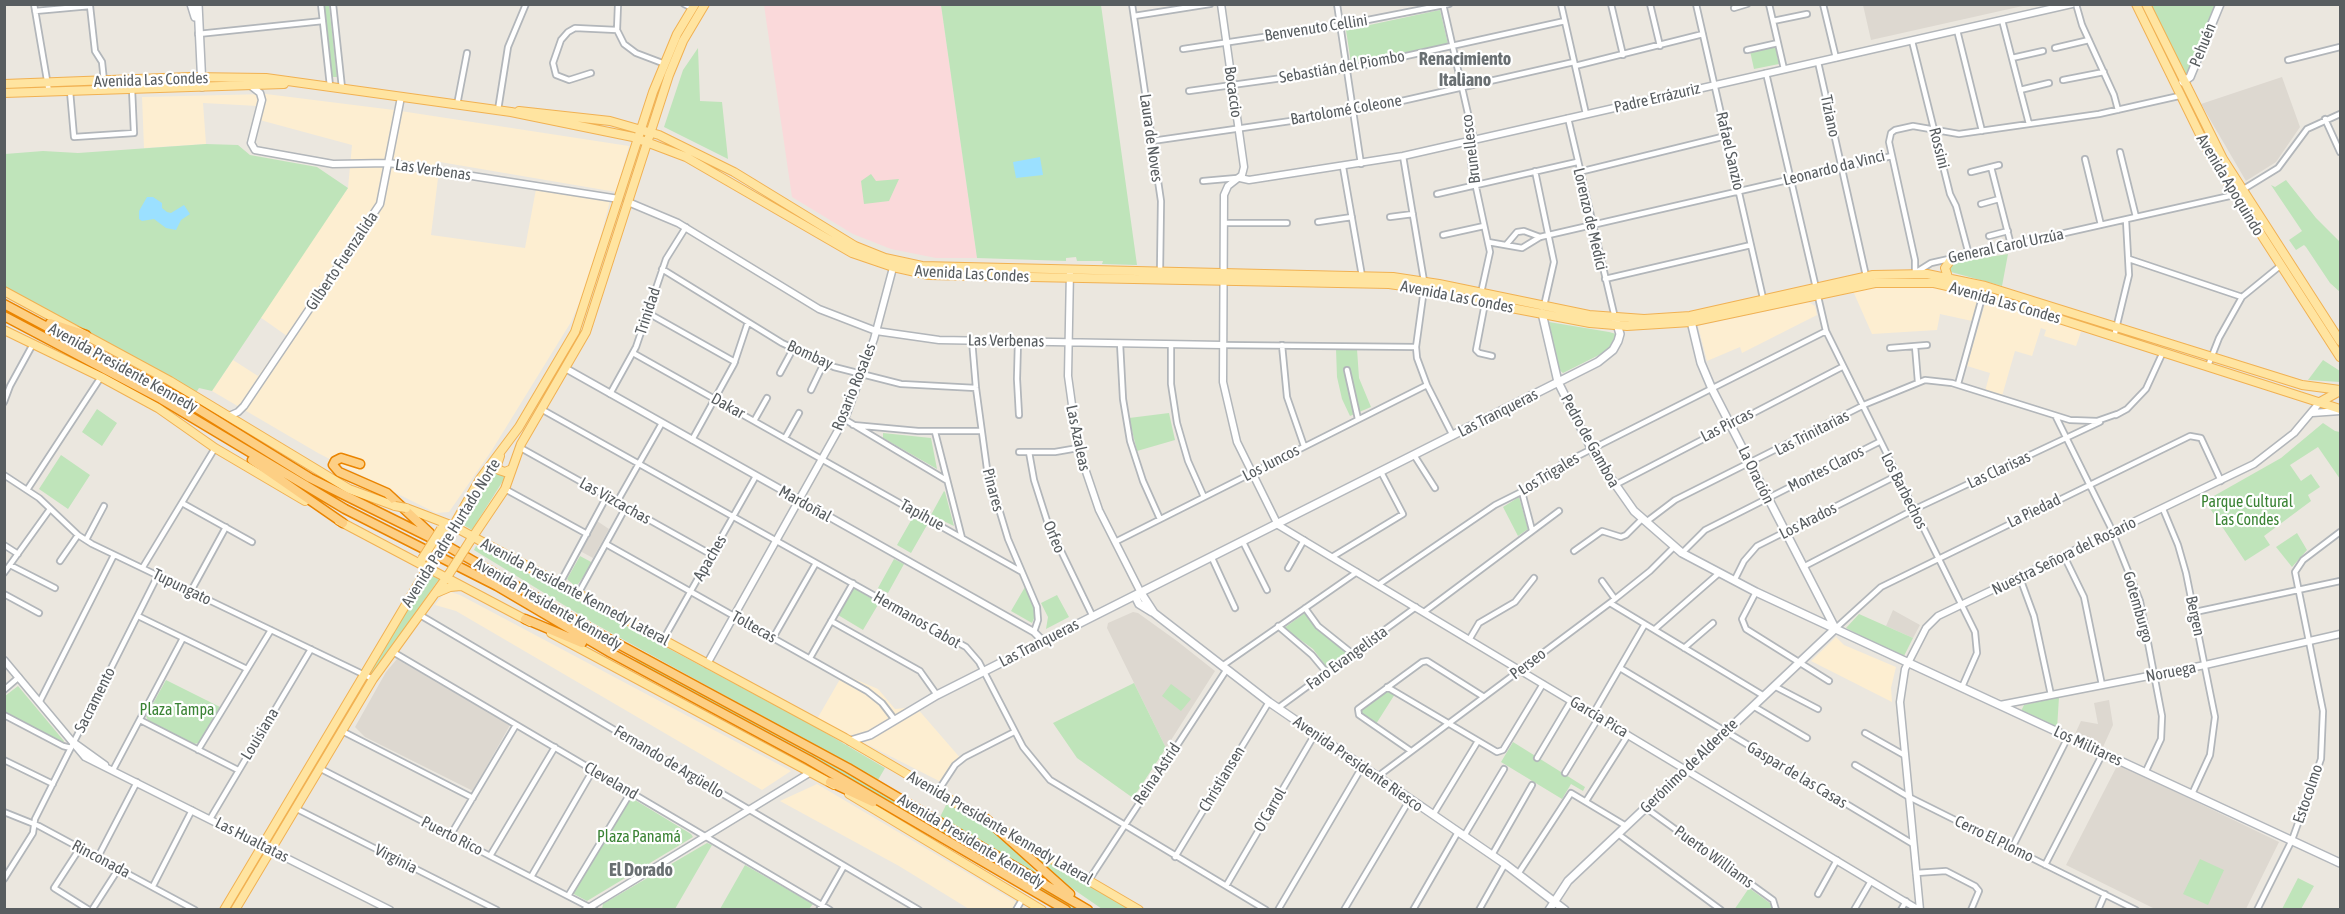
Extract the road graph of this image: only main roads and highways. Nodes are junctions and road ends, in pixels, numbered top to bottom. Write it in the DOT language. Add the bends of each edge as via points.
graph roads {
  1 [pos="191,4"];
  2 [pos="198,4"];
  3 [pos="705,4"];
  4 [pos="2136,4"];
  5 [pos="2146,4"];
  6 [pos="2220,4"];
  7 [pos="693,6"];
  8 [pos="197,23"];
  9 [pos="2168,74"];
  10 [pos="202,77"];
  11 [pos="2182,82"];
  12 [pos="297,83"];
  13 [pos="4,84"];
  14 [pos="202,87"];
  15 [pos="48,88"];
  16 [pos="4,93"];
  17 [pos="511,112"];
  18 [pos="641,129"];
  19 [pos="651,132"];
  20 [pos="638,138"];
  21 [pos="648,141"];
  22 [pos="2238,193"];
  23 [pos="1952,258"];
  24 [pos="894,264"];
  25 [pos="598,266"];
  26 [pos="1070,274"];
  27 [pos="1224,277"];
  28 [pos="1948,277"];
  29 [pos="605,279"];
  30 [pos="1424,285"];
  31 [pos="1816,290"];
  32 [pos="1984,290"];
  33 [pos="4,291"];
  34 [pos="4,304"];
  35 [pos="1543,310"];
  36 [pos="21,313"];
  37 [pos="4,316"];
  38 [pos="1691,319"];
  39 [pos="1617,322"];
  40 [pos="4,330"];
  41 [pos="86,335"];
  42 [pos="2340,341"];
  43 [pos="2164,348"];
  44 [pos="2340,357"];
  45 [pos="1558,382"];
  46 [pos="2340,391"];
  47 [pos="2320,402"];
  48 [pos="2340,410"];
  49 [pos="226,440"];
  50 [pos="501,452"];
  51 [pos="360,464"];
  52 [pos="512,469"];
  53 [pos="344,524"];
  54 [pos="446,526"];
  55 [pos="472,539"];
  56 [pos="449,547"];
  57 [pos="418,560"];
  58 [pos="429,566"];
  59 [pos="448,575"];
  60 [pos="467,587"];
  61 [pos="435,594"];
  62 [pos="1138,594"];
  63 [pos="525,619"];
  64 [pos="1836,628"];
  65 [pos="611,653"];
  66 [pos="870,735"];
  67 [pos="850,741"];
  68 [pos="869,752"];
  69 [pos="830,782"];
  70 [pos="985,818"];
  71 [pos="912,820"];
  72 [pos="2340,862"];
  73 [pos="1554,901"];
  74 [pos="224,909"];
  75 [pos="235,909"];
  76 [pos="1042,909"];
  77 [pos="1066,909"];
  78 [pos="1088,909"];
  79 [pos="1139,909"];
  80 [pos="1549,909"];
  81 [pos="1565,909"];
  1 -- 8 [label="main road"];
  2 -- 8 [label="main road"];
  3 -- 19 [label="main road, Avenida Padre Hurtado Norte" via="678,52"];
  4 -- 9 [label="main road, Avenida Apoquindo"];
  5 -- 11 [label="main road, Avenida Apoquindo"];
  6 -- 11 [label="main road, Pehuén" via="2190,77"];
  7 -- 18 [label="main road, Avenida Padre Hurtado Norte" via="664,64"];
  8 -- 10 [label="main road"];
  9 -- 11 [label="main road"];
  9 -- 22 [label="main road, Avenida Apoquindo"];
  10 -- 12 [label="main road, Avenida Las Condes" via="260,77"];
  10 -- 14 [label="main road"];
  10 -- 15 [label="main road, Avenida Las Condes"];
  11 -- 22 [label="main road, Avenida Apoquindo"];
  12 -- 14 [label="main road, Avenida Las Condes"];
  12 -- 17 [label="main road, Avenida Las Condes"];
  13 -- 15 [label="main road, Avenida Las Condes"];
  14 -- 15 [label="main road, Avenida Las Condes" via="70,91"];
  15 -- 16 [label="main road, Avenida Las Condes"];
  17 -- 18 [label="main road, Avenida Las Condes" via="578,116"];
  17 -- 20 [label="main road, Avenida Las Condes"];
  18 -- 19 [label="main road, Avenida Las Condes"];
  18 -- 20 [label="main road, Avenida Padre Hurtado Norte"];
  19 -- 21 [label="main road, Avenida Padre Hurtado Norte"];
  19 -- 24 [label="main road, Avenida Las Condes" via="734,172 846,242"];
  20 -- 21 [label="main road, Avenida Las Condes"];
  20 -- 25 [label="main road, Avenida Padre Hurtado Norte"];
  21 -- 24 [label="main road, Avenida Las Condes" via="718,173 843,248"];
  21 -- 29 [label="main road, Avenida Padre Hurtado Norte"];
  22 -- 42 [label="main road, Avenida Apoquindo"];
  22 -- 44 [label="main road, Avenida Apoquindo"];
  23 -- 28 [label="main road" via="1945,268"];
  24 -- 26 [label="main road, Avenida Las Condes" via="938,275"];
  25 -- 29 [label="main road"];
  25 -- 50 [label="main road, Avenida Padre Hurtado Norte" via="572,338"];
  26 -- 27 [label="main road, Avenida Las Condes"];
  26 -- 27 [label="main road, Avenida Las Condes" via="1160,272"];
  27 -- 30 [label="main road, Avenida Las Condes"];
  27 -- 30 [label="main road, Avenida Las Condes" via="1362,276"];
  28 -- 31 [label="main road, Avenida Las Condes" via="1915,273 1866,276"];
  28 -- 32 [label="main road, Avenida Las Condes"];
  29 -- 52 [label="main road, Avenida Padre Hurtado Norte" via="588,328 519,447"];
  30 -- 35 [label="main road, Avenida Las Condes" via="1481,293"];
  30 -- 35 [label="main road, Avenida Las Condes" via="1485,303"];
  31 -- 32 [label="main road, Avenida Las Condes" via="1903,281"];
  31 -- 38 [label="main road, Avenida Las Condes"];
  31 -- 38 [label="main road, Avenida Las Condes" via="1763,298"];
  32 -- 43 [label="main road, Avenida Las Condes"];
  33 -- 41 [label="main road, Avenida Presidente Kennedy Lateral"];
  34 -- 36 [label="highway, Avenida Presidente Kennedy"];
  35 -- 39 [label="main road, Avenida Las Condes"];
  35 -- 45 [label="main road, Pedro de Gamboa"];
  36 -- 41 [label="highway"];
  36 -- 56 [label="highway, Avenida Presidente Kennedy" via="182,399 309,478"];
  37 -- 49 [label="highway, Avenida Presidente Kennedy" via="126,379"];
  38 -- 39 [label="main road, Avenida Las Condes"];
  38 -- 64 [label="main road, La Oración" via="1701,363 1712,389"];
  39 -- 45 [label="main road, Las Tranqueras" via="1620,334 1613,350"];
  40 -- 53 [label="main road" via="158,408 215,448"];
  41 -- 54 [label="main road, Avenida Presidente Kennedy Lateral, bridge" via="349,489"];
  43 -- 46 [label="main road, Avenida Las Condes" via="2212,357 2302,385"];
  43 -- 47 [label="main road, Avenida Las Condes"];
  45 -- 62 [label="main road, Las Tranqueras"];
  45 -- 64 [label="main road, Pedro de Gamboa" via="1591,449 1614,486 1644,521 1674,547 1718,574"];
  46 -- 47 [label="main road"];
  47 -- 48 [label="main road, Avenida Las Condes"];
  49 -- 53 [label="highway"];
  49 -- 65 [label="highway, Avenida Presidente Kennedy" via="345,509 497,586"];
  50 -- 52 [label="main road" via="498,469"];
  50 -- 54 [label="main road, Avenida Padre Hurtado Norte"];
  51 -- 56 [label="highway" via="341,458 333,465 339,472 387,493 416,523"];
  52 -- 55 [label="main road, Avenida Padre Hurtado Norte" via="505,489"];
  53 -- 57 [label="main road"];
  54 -- 55 [label="main road, Avenida Presidente Kennedy Lateral"];
  54 -- 57 [label="main road, bridge"];
  54 -- 58 [label="main road, Avenida Padre Hurtado Norte, bridge"];
  55 -- 59 [label="main road, Avenida Padre Hurtado Norte, bridge"];
  55 -- 67 [label="main road, Avenida Presidente Kennedy Lateral"];
  56 -- 78 [label="highway, Avenida Presidente Kennedy" via="596,632 848,768"];
  57 -- 58 [label="main road"];
  58 -- 59 [label="main road"];
  58 -- 74 [label="main road, Avenida Padre Hurtado Norte"];
  59 -- 60 [label="main road"];
  59 -- 61 [label="main road, Avenida Padre Hurtado Norte"];
  60 -- 61 [label="main road" via="450,586"];
  60 -- 63 [label="main road"];
  61 -- 75 [label="main road, Avenida Padre Hurtado Norte" via="374,679"];
  62 -- 66 [label="main road, Las Tranqueras" via="937,695"];
  62 -- 73 [label="main road, Avenida Presidente Riesco" via="1139,604 1269,702"];
  63 -- 65 [label="highway"];
  63 -- 69 [label="main road"];
  64 -- 72 [label="main road, Los Militares"];
  64 -- 73 [label="main road, Gerónimo de Alderete" via="1568,881"];
  65 -- 71 [label="highway, Avenida Presidente Kennedy"];
  66 -- 67 [label="main road, Las Tranqueras"];
  66 -- 68 [label="main road" via="866,742"];
  67 -- 68 [label="main road, Avenida Presidente Kennedy Lateral"];
  68 -- 70 [label="main road, Avenida Presidente Kennedy Lateral"];
  69 -- 71 [label="highway"];
  69 -- 76 [label="main road"];
  70 -- 78 [label="highway"];
  70 -- 79 [label="main road, Avenida Presidente Kennedy Lateral"];
  71 -- 77 [label="highway, Avenida Presidente Kennedy"];
  73 -- 80 [label="main road, Gerónimo de Alderete"];
  73 -- 81 [label="main road, Avenida Presidente Riesco"];
}
